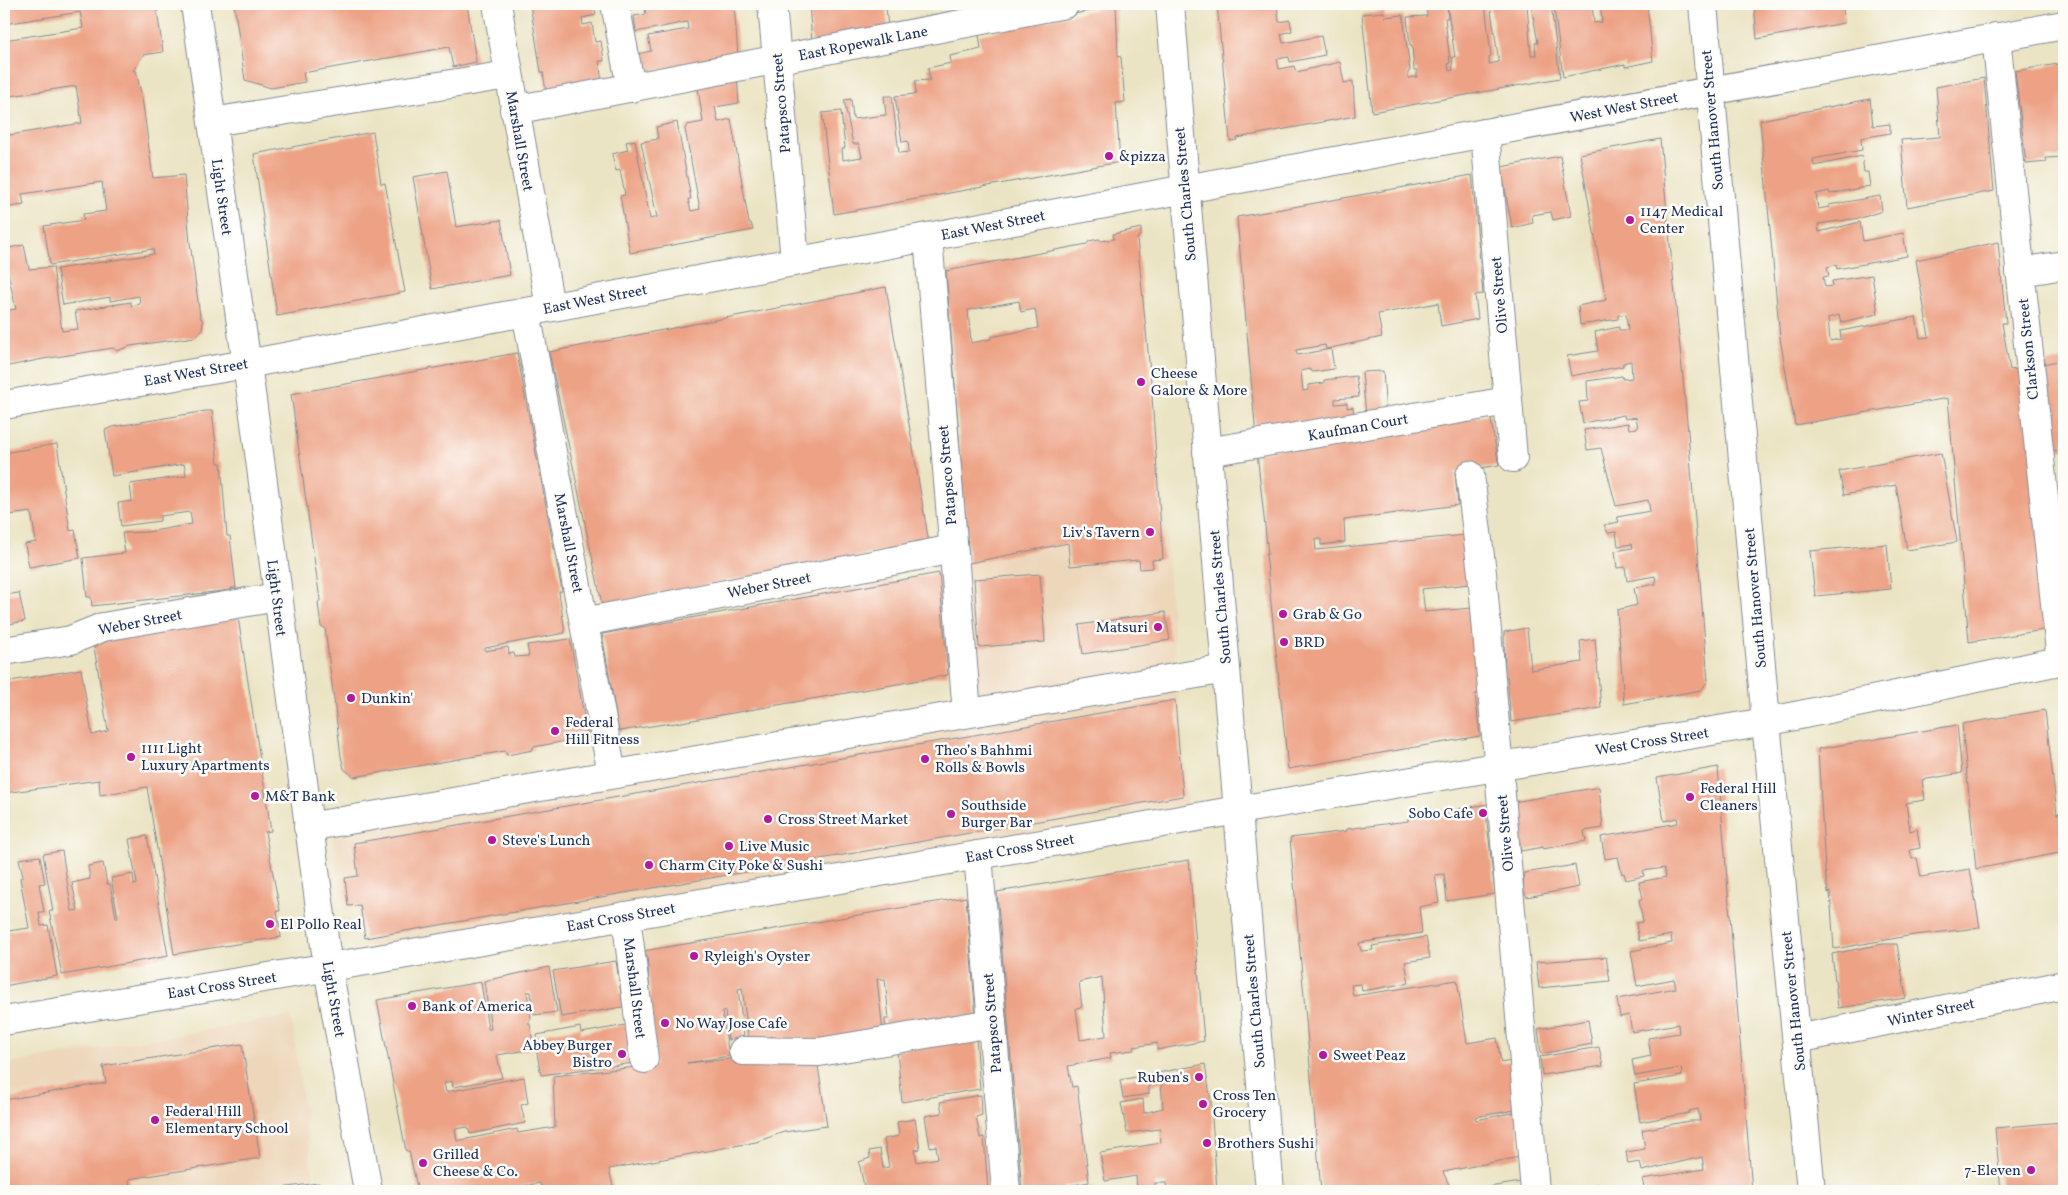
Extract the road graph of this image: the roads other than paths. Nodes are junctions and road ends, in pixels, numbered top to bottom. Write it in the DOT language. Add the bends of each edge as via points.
graph roads {
  1 [pos="195,4"];
  2 [pos="497,4"];
  3 [pos="615,4"];
  4 [pos="772,4"];
  5 [pos="1065,4"];
  6 [pos="1170,4"];
  7 [pos="1703,4"];
  8 [pos="945,15"];
  9 [pos="2064,25"];
  10 [pos="1996,37"];
  11 [pos="777,59"];
  12 [pos="508,75"];
  13 [pos="631,88"];
  14 [pos="1709,91"];
  15 [pos="514,110"];
  16 [pos="212,122"];
  17 [pos="1485,133"];
  18 [pos="1185,189"];
  19 [pos="928,237"];
  20 [pos="795,261"];
  21 [pos="2064,265"];
  22 [pos="2020,272"];
  23 [pos="538,310"];
  24 [pos="247,364"];
  25 [pos="1508,401"];
  26 [pos="4,405"];
  27 [pos="1208,452"];
  28 [pos="1513,458"];
  29 [pos="1470,475"];
  30 [pos="953,548"];
  31 [pos="277,597"];
  32 [pos="584,622"];
  33 [pos="4,651"];
  34 [pos="2062,660"];
  35 [pos="1226,669"];
  36 [pos="967,713"];
  37 [pos="1766,722"];
  38 [pos="1499,767"];
  39 [pos="612,774"];
  40 [pos="1238,810"];
  41 [pos="308,827"];
  42 [pos="978,855"];
  43 [pos="626,916"];
  44 [pos="328,968"];
  45 [pos="2064,984"];
  46 [pos="4,1021"];
  47 [pos="992,1023"];
  48 [pos="1797,1039"];
  49 [pos="742,1051"];
  50 [pos="644,1059"];
  51 [pos="368,1191"];
  52 [pos="1006,1191"];
  53 [pos="1270,1191"];
  54 [pos="1535,1191"];
  55 [pos="1811,1191"];
  1 -- 16 [label="street, Light Street"];
  2 -- 12 [label="street, Marshall Street"];
  3 -- 13 [label="street"];
  4 -- 11 [label="street, Patapsco Street"];
  5 -- 8 [label="street, East Ropewalk Lane"];
  6 -- 18 [label="street, South Charles Street"];
  7 -- 14 [label="street, South Hanover Street"];
  8 -- 11 [label="street, East Ropewalk Lane"];
  9 -- 10 [label="street, West West Street"];
  10 -- 14 [label="street, West West Street"];
  10 -- 22 [label="street, Clarkson Street"];
  11 -- 13 [label="street, East Ropewalk Lane"];
  11 -- 20 [label="street, Patapsco Street"];
  12 -- 15 [label="street, Marshall Street"];
  12 -- 16 [label="street"];
  13 -- 15 [label="street, East Ropewalk Lane"];
  14 -- 17 [label="street, West West Street"];
  14 -- 37 [label="street, South Hanover Street"];
  15 -- 23 [label="street, Marshall Street"];
  16 -- 24 [label="street, Light Street"];
  17 -- 18 [label="street, West West Street"];
  17 -- 25 [label="street, Olive Street"];
  18 -- 19 [label="street, East West Street"];
  18 -- 27 [label="street, South Charles Street"];
  19 -- 20 [label="street, East West Street"];
  19 -- 30 [label="street, Patapsco Street"];
  20 -- 23 [label="street, East West Street"];
  21 -- 22 [label="street"];
  22 -- 34 [label="street, Clarkson Street"];
  23 -- 24 [label="street, East West Street"];
  23 -- 32 [label="street, Marshall Street"];
  24 -- 26 [label="street, East West Street"];
  24 -- 31 [label="street, Light Street"];
  25 -- 27 [label="street, Kaufman Court"];
  25 -- 28 [label="street, Olive Street"];
  27 -- 35 [label="street, South Charles Street"];
  29 -- 38 [label="street, Olive Street"];
  30 -- 32 [label="street, Weber Street"];
  30 -- 36 [label="street, Patapsco Street"];
  31 -- 33 [label="street, Weber Street" via="102,627 71,640"];
  31 -- 41 [label="street, Light Street"];
  32 -- 39 [label="street, Marshall Street"];
  34 -- 37 [label="street, West Cross Street"];
  35 -- 36 [label="street"];
  35 -- 40 [label="street, South Charles Street"];
  36 -- 39 [label="street"];
  37 -- 38 [label="street, West Cross Street"];
  37 -- 48 [label="street, South Hanover Street"];
  38 -- 40 [label="street, West Cross Street"];
  38 -- 54 [label="street, Olive Street"];
  39 -- 41 [label="street"];
  40 -- 42 [label="street, East Cross Street"];
  40 -- 53 [label="street, South Charles Street"];
  41 -- 44 [label="street, Light Street"];
  42 -- 43 [label="street, East Cross Street"];
  42 -- 47 [label="street, Patapsco Street"];
  43 -- 44 [label="street, East Cross Street"];
  43 -- 50 [label="street, Marshall Street"];
  44 -- 46 [label="street, East Cross Street"];
  44 -- 51 [label="street, Light Street"];
  45 -- 48 [label="street, Winter Street"];
  47 -- 49 [label="street" via="819,1052"];
  47 -- 52 [label="street, Patapsco Street"];
  48 -- 55 [label="street, South Hanover Street"];
}
